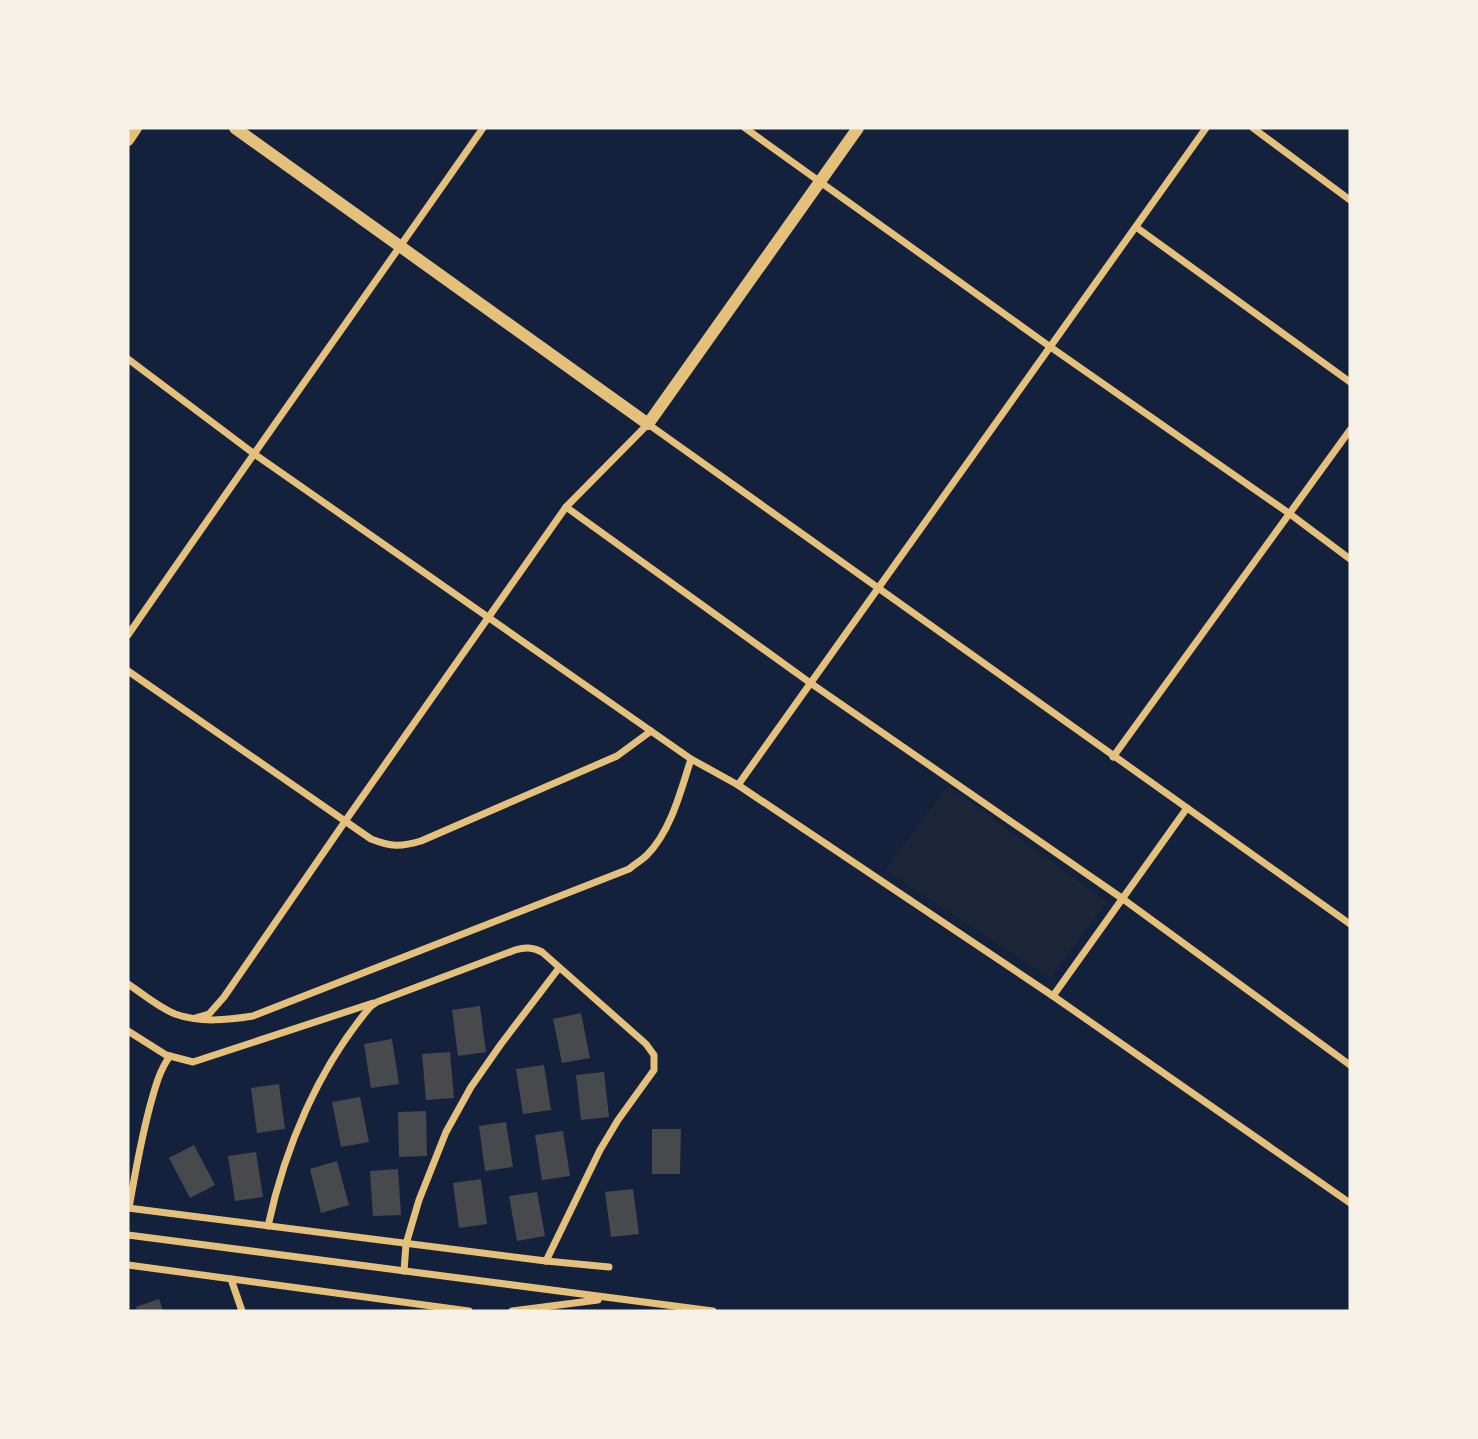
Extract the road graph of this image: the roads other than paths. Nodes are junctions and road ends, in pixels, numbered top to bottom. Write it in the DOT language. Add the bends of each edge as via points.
graph roads {
  1 [pos="136,128"];
  2 [pos="235,128"];
  3 [pos="483,128"];
  4 [pos="746,128"];
  5 [pos="858,128"];
  6 [pos="1206,128"];
  7 [pos="1253,128"];
  8 [pos="128,140"];
  9 [pos="820,182"];
  10 [pos="1350,200"];
  11 [pos="1136,227"];
  12 [pos="401,246"];
  13 [pos="1049,346"];
  14 [pos="128,359"];
  15 [pos="1350,382"];
  16 [pos="648,424"];
  17 [pos="1350,430"];
  18 [pos="253,453"];
  19 [pos="566,507"];
  20 [pos="1290,514"];
  21 [pos="1350,559"];
  22 [pos="878,589"];
  23 [pos="489,617"];
  24 [pos="128,635"];
  25 [pos="128,671"];
  26 [pos="809,682"];
  27 [pos="651,731"];
  28 [pos="1113,757"];
  29 [pos="691,759"];
  30 [pos="738,785"];
  31 [pos="1187,808"];
  32 [pos="346,820"];
  33 [pos="1123,900"];
  34 [pos="1350,924"];
  35 [pos="559,968"];
  36 [pos="128,984"];
  37 [pos="1054,996"];
  38 [pos="377,1002"];
  39 [pos="195,1018"];
  40 [pos="128,1031"];
  41 [pos="170,1056"];
  42 [pos="1350,1066"];
  43 [pos="1350,1203"];
  44 [pos="128,1208"];
  45 [pos="268,1226"];
  46 [pos="128,1235"];
  47 [pos="406,1244"];
  48 [pos="546,1261"];
  49 [pos="128,1265"];
  50 [pos="609,1267"];
  51 [pos="404,1271"];
  52 [pos="231,1279"];
  53 [pos="610,1298"];
  54 [pos="242,1311"];
  55 [pos="469,1311"];
  56 [pos="512,1311"];
  57 [pos="713,1311"];
  1 -- 8 [label="main road"];
  2 -- 12 [label="main road"];
  3 -- 12 [label="street"];
  4 -- 9 [label="street"];
  5 -- 9 [label="main road"];
  6 -- 11 [label="street"];
  7 -- 10 [label="street"];
  9 -- 13 [label="street"];
  9 -- 16 [label="main road"];
  11 -- 13 [label="street"];
  11 -- 15 [label="street"];
  12 -- 16 [label="main road"];
  12 -- 18 [label="street"];
  13 -- 20 [label="street"];
  13 -- 22 [label="street"];
  14 -- 18 [label="street"];
  16 -- 19 [label="street"];
  16 -- 22 [label="street"];
  17 -- 20 [label="street"];
  18 -- 23 [label="street"];
  18 -- 24 [label="street"];
  19 -- 23 [label="street"];
  19 -- 26 [label="street"];
  20 -- 21 [label="street"];
  20 -- 28 [label="street"];
  22 -- 26 [label="street"];
  22 -- 28 [label="street"];
  23 -- 27 [label="street"];
  23 -- 32 [label="street"];
  25 -- 32 [label="street"];
  26 -- 30 [label="street"];
  26 -- 33 [label="street"];
  27 -- 29 [label="street"];
  27 -- 32 [label="street" via="617,756 408,845 388,846"];
  28 -- 31 [label="street"];
  29 -- 30 [label="street"];
  29 -- 39 [label="street" via="674,811 657,843 629,869 253,1016 224,1021"];
  30 -- 37 [label="street"];
  31 -- 33 [label="street"];
  31 -- 34 [label="street"];
  32 -- 39 [label="street" via="224,997 209,1014"];
  33 -- 37 [label="street"];
  33 -- 42 [label="street"];
  35 -- 38 [label="street" via="542,952 525,947"];
  35 -- 47 [label="street" via="471,1087 446,1132"];
  35 -- 48 [label="street" via="646,1044 654,1055 654,1070 600,1150"];
  36 -- 39 [label="street" via="176,1014"];
  37 -- 43 [label="street"];
  38 -- 41 [label="street" via="193,1062"];
  38 -- 45 [label="street" via="335,1056 311,1100 286,1158"];
  40 -- 41 [label="street"];
  41 -- 44 [label="street" via="140,1143"];
  44 -- 45 [label="street"];
  45 -- 47 [label="street"];
  46 -- 51 [label="street"];
  47 -- 48 [label="street"];
  47 -- 51 [label="street"];
  48 -- 50 [label="street"];
  49 -- 52 [label="street"];
  51 -- 53 [label="street"];
  52 -- 54 [label="street"];
  52 -- 55 [label="street"];
  53 -- 56 [label="street"];
  53 -- 57 [label="street"];
}
